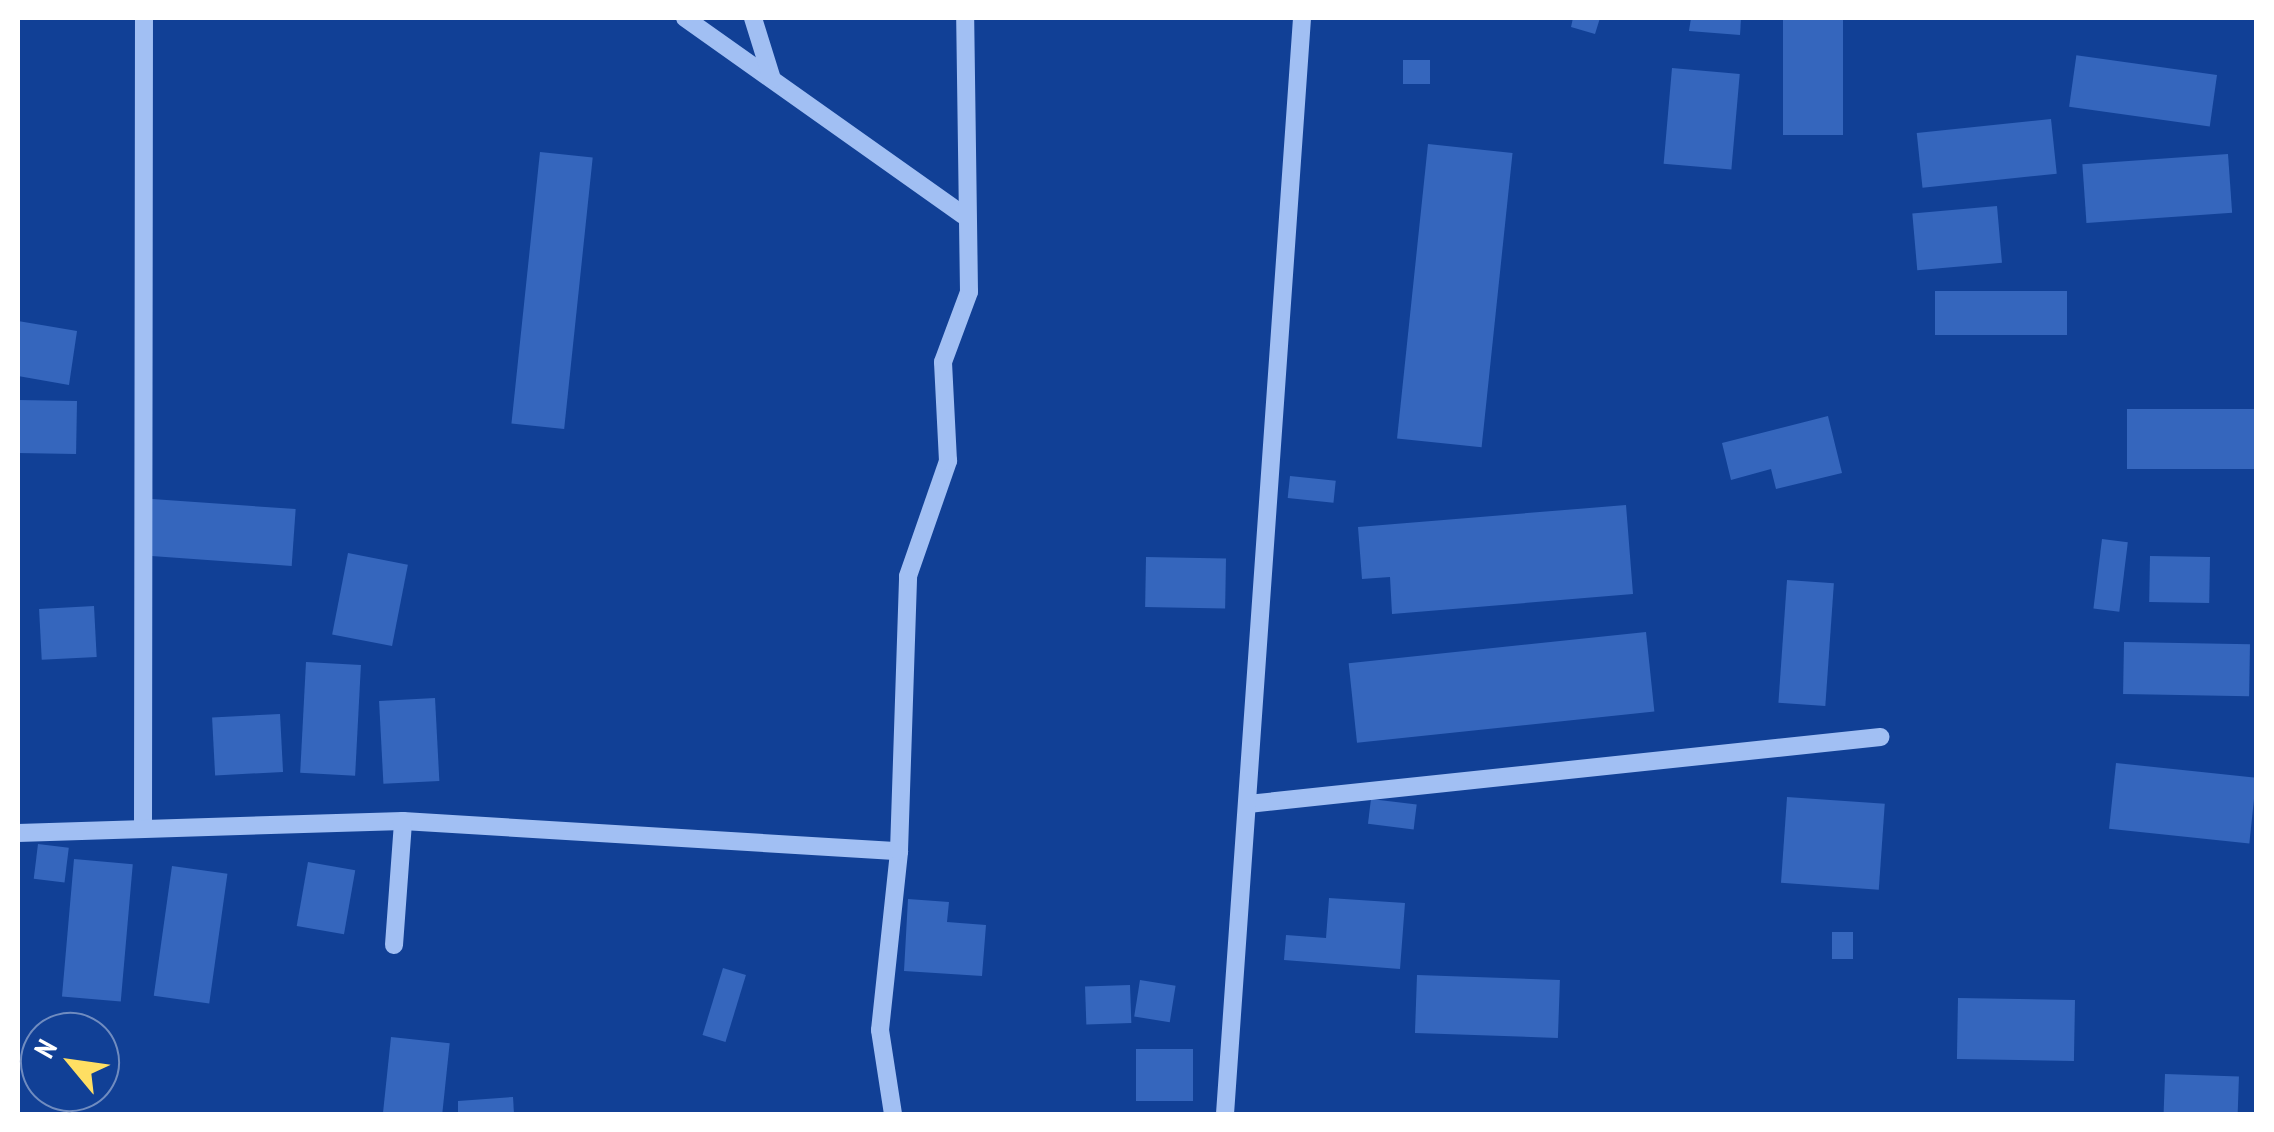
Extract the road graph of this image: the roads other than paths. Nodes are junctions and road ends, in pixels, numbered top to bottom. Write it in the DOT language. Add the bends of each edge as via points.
graph roads {
  1 [pos="144,18"];
  2 [pos="685,18"];
  3 [pos="753,18"];
  4 [pos="965,18"];
  5 [pos="1302,18"];
  6 [pos="772,79"];
  7 [pos="962,215"];
  8 [pos="1880,738"];
  9 [pos="1248,804"];
  10 [pos="403,821"];
  11 [pos="144,826"];
  12 [pos="18,834"];
  13 [pos="899,852"];
  14 [pos="394,945"];
  15 [pos="893,1114"];
  16 [pos="1225,1114"];
  1 -- 11 [label="street"];
  2 -- 6 [label="street"];
  3 -- 6 [label="street"];
  4 -- 7 [label="street"];
  5 -- 9 [label="street"];
  6 -- 7 [label="street"];
  7 -- 13 [label="street" via="969,292 943,362 948,461 908,576"];
  8 -- 9 [label="street"];
  9 -- 16 [label="street"];
  10 -- 11 [label="street"];
  10 -- 13 [label="street"];
  10 -- 14 [label="street"];
  11 -- 12 [label="street"];
  13 -- 15 [label="street" via="880,1030"];
}
